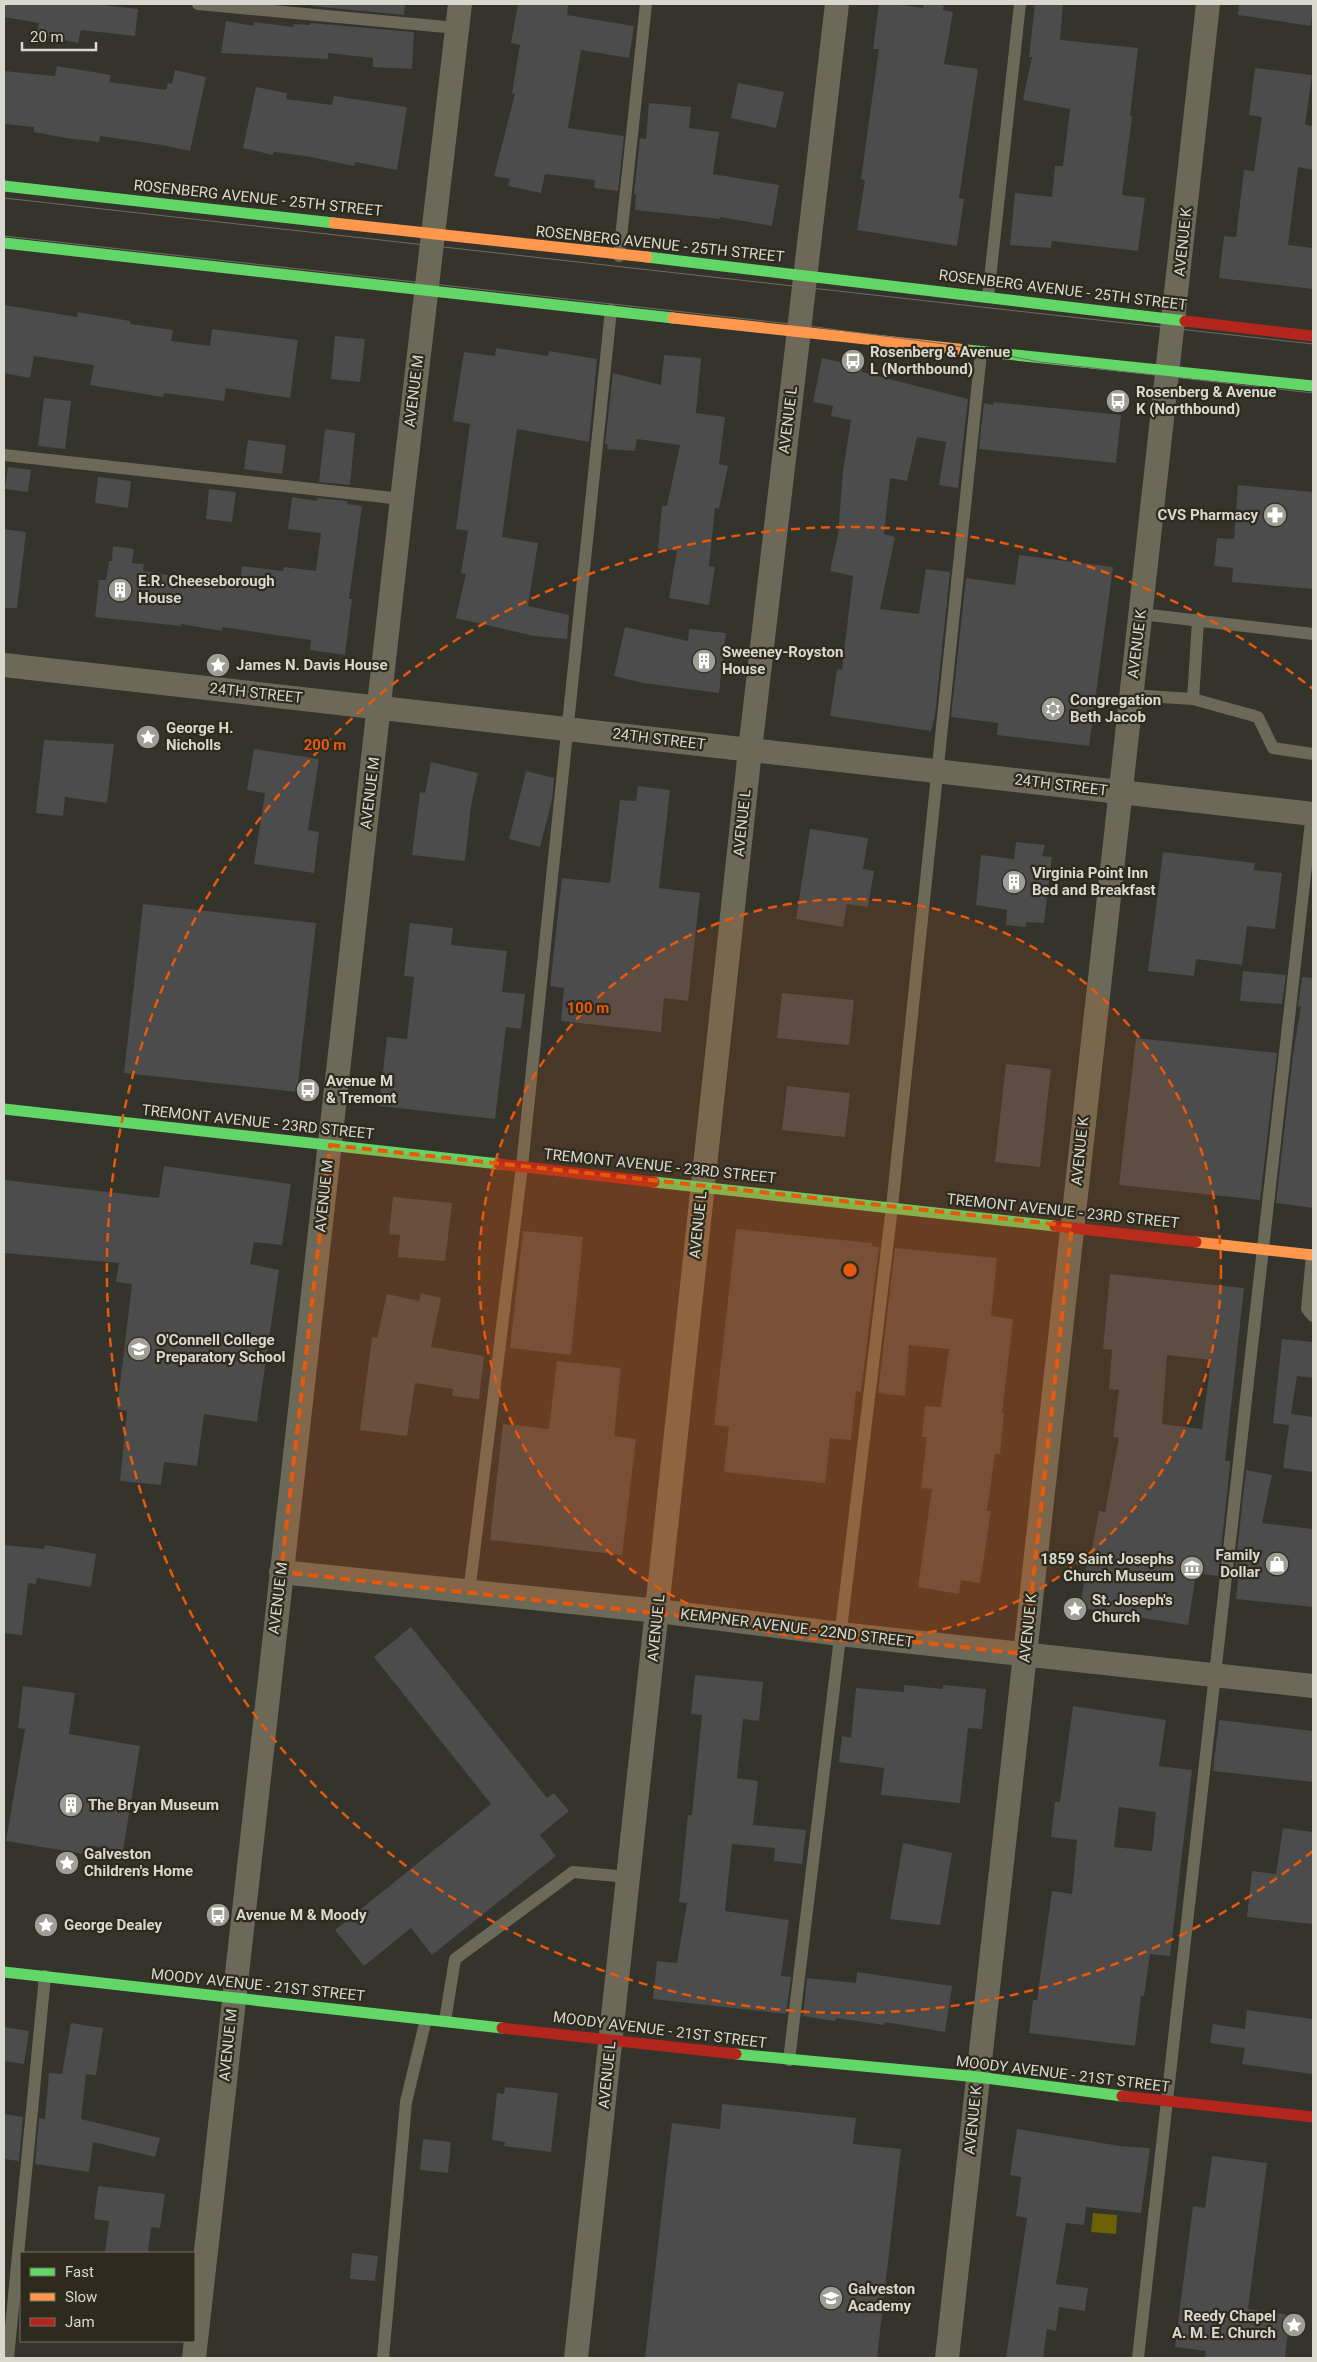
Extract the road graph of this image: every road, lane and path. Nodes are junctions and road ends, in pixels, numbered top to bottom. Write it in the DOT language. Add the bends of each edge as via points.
graph roads {
  1 [pos="198,4"];
  2 [pos="460,4"];
  3 [pos="646,4"];
  4 [pos="837,4"];
  5 [pos="1020,4"];
  6 [pos="1208,4"];
  7 [pos="457,28"];
  8 [pos="4,186"];
  9 [pos="434,233"];
  10 [pos="4,243"];
  11 [pos="619,256"];
  12 [pos="806,275"];
  13 [pos="426,288"];
  14 [pos="988,297"];
  15 [pos="612,310"];
  16 [pos="1174,318"];
  17 [pos="799,331"];
  18 [pos="1313,336"];
  19 [pos="981,353"];
  20 [pos="1168,372"];
  21 [pos="1313,386"];
  22 [pos="4,455"];
  23 [pos="402,499"];
  24 [pos="1141,614"];
  25 [pos="1198,621"];
  26 [pos="1313,634"];
  27 [pos="4,665"];
  28 [pos="1132,695"];
  29 [pos="1193,699"];
  30 [pos="380,707"];
  31 [pos="568,729"];
  32 [pos="750,750"];
  33 [pos="1313,754"];
  34 [pos="936,770"];
  35 [pos="1120,792"];
  36 [pos="1313,813"];
  37 [pos="4,1108"];
  38 [pos="330,1145"];
  39 [pos="522,1166"];
  40 [pos="702,1186"];
  41 [pos="892,1207"];
  42 [pos="1072,1226"];
  43 [pos="1264,1248"];
  44 [pos="1313,1255"];
  45 [pos="1311,1292"];
  46 [pos="1313,1316"];
  47 [pos="281,1572"];
  48 [pos="469,1593"];
  49 [pos="658,1611"];
  50 [pos="840,1634"];
  51 [pos="1025,1654"];
  52 [pos="1215,1676"];
  53 [pos="1313,1686"];
  54 [pos="628,1877"];
  55 [pos="4,1972"];
  56 [pos="46,1976"];
  57 [pos="233,1998"];
  58 [pos="426,2019"];
  59 [pos="445,2021"];
  60 [pos="611,2039"];
  61 [pos="789,2060"];
  62 [pos="978,2077"];
  63 [pos="1167,2102"];
  64 [pos="1313,2117"];
  65 [pos="8,2358"];
  66 [pos="194,2358"];
  67 [pos="382,2358"];
  68 [pos="576,2358"];
  69 [pos="947,2358"];
  70 [pos="1138,2358"];
  1 -- 7 [label="lane"];
  2 -- 7 [label="street, AVENUE M"];
  3 -- 11 [label="lane"];
  4 -- 12 [label="street, AVENUE L"];
  5 -- 14 [label="lane"];
  6 -- 16 [label="street, AVENUE K"];
  7 -- 9 [label="street, AVENUE M"];
  8 -- 9 [label="main road, ROSENBERG AVENUE - 25TH STREET"];
  9 -- 11 [label="main road, ROSENBERG AVENUE - 25TH STREET"];
  9 -- 13 [label="street, AVENUE M"];
  10 -- 13 [label="main road"];
  11 -- 12 [label="main road, ROSENBERG AVENUE - 25TH STREET"];
  12 -- 14 [label="main road, ROSENBERG AVENUE - 25TH STREET"];
  12 -- 17 [label="street, AVENUE L"];
  13 -- 15 [label="main road"];
  13 -- 23 [label="street, AVENUE M"];
  14 -- 16 [label="main road, ROSENBERG AVENUE - 25TH STREET"];
  15 -- 17 [label="main road"];
  15 -- 31 [label="lane"];
  16 -- 18 [label="main road, ROSENBERG AVENUE - 25TH STREET"];
  16 -- 20 [label="street, AVENUE K"];
  17 -- 19 [label="main road"];
  17 -- 32 [label="street, AVENUE L"];
  19 -- 20 [label="main road"];
  19 -- 34 [label="lane"];
  20 -- 21 [label="main road"];
  20 -- 24 [label="street, AVENUE K"];
  22 -- 23 [label="lane"];
  23 -- 30 [label="street, AVENUE M"];
  24 -- 25 [label="lane"];
  24 -- 28 [label="street, AVENUE K"];
  25 -- 26 [label="lane"];
  25 -- 29 [label="lane"];
  27 -- 30 [label="street, 24TH STREET"];
  28 -- 29 [label="lane"];
  28 -- 35 [label="street, AVENUE K"];
  29 -- 33 [label="lane" via="1258,716 1273,748"];
  30 -- 31 [label="street, 24TH STREET"];
  30 -- 38 [label="street, AVENUE M"];
  31 -- 32 [label="street, 24TH STREET"];
  31 -- 39 [label="lane"];
  32 -- 34 [label="street, 24TH STREET"];
  32 -- 40 [label="street, AVENUE L"];
  34 -- 35 [label="street, 24TH STREET"];
  34 -- 41 [label="lane"];
  35 -- 36 [label="street, 24TH STREET"];
  35 -- 42 [label="street, AVENUE K"];
  36 -- 43 [label="lane"];
  37 -- 38 [label="main road, TREMONT AVENUE - 23RD STREET"];
  38 -- 39 [label="main road, TREMONT AVENUE - 23RD STREET"];
  38 -- 47 [label="street, AVENUE M"];
  39 -- 40 [label="main road, TREMONT AVENUE - 23RD STREET"];
  39 -- 48 [label="lane"];
  40 -- 41 [label="main road, TREMONT AVENUE - 23RD STREET"];
  40 -- 49 [label="street, AVENUE L"];
  41 -- 42 [label="main road, TREMONT AVENUE - 23RD STREET"];
  41 -- 50 [label="lane"];
  42 -- 43 [label="main road, TREMONT AVENUE - 23RD STREET"];
  42 -- 51 [label="street, AVENUE K"];
  43 -- 44 [label="main road, TREMONT AVENUE - 23RD STREET"];
  43 -- 52 [label="lane"];
  44 -- 45 [label="lane"];
  45 -- 46 [label="lane" via="1307,1309"];
  47 -- 48 [label="street, KEMPNER AVENUE - 22ND STREET"];
  47 -- 57 [label="street, AVENUE M"];
  48 -- 49 [label="street, KEMPNER AVENUE - 22ND STREET"];
  49 -- 50 [label="street, KEMPNER AVENUE - 22ND STREET"];
  49 -- 54 [label="street, AVENUE L"];
  50 -- 51 [label="street, KEMPNER AVENUE - 22ND STREET"];
  50 -- 61 [label="lane"];
  51 -- 52 [label="street, KEMPNER AVENUE - 22ND STREET"];
  51 -- 62 [label="street, AVENUE K"];
  52 -- 53 [label="street, KEMPNER AVENUE - 22ND STREET"];
  52 -- 63 [label="lane"];
  54 -- 59 [label="lane" via="573,1872 455,1959"];
  54 -- 60 [label="street, AVENUE L"];
  55 -- 56 [label="main road, MOODY AVENUE - 21ST STREET"];
  56 -- 57 [label="main road, MOODY AVENUE - 21ST STREET"];
  56 -- 65 [label="lane"];
  57 -- 58 [label="main road, MOODY AVENUE - 21ST STREET"];
  57 -- 66 [label="street, AVENUE M"];
  58 -- 59 [label="main road, MOODY AVENUE - 21ST STREET"];
  58 -- 67 [label="lane" via="406,2102"];
  59 -- 60 [label="main road, MOODY AVENUE - 21ST STREET"];
  60 -- 61 [label="main road, MOODY AVENUE - 21ST STREET"];
  60 -- 68 [label="street, AVENUE L"];
  61 -- 62 [label="main road, MOODY AVENUE - 21ST STREET"];
  62 -- 63 [label="main road, MOODY AVENUE - 21ST STREET"];
  62 -- 69 [label="street, AVENUE K"];
  63 -- 64 [label="main road, MOODY AVENUE - 21ST STREET"];
  63 -- 70 [label="lane"];
}
